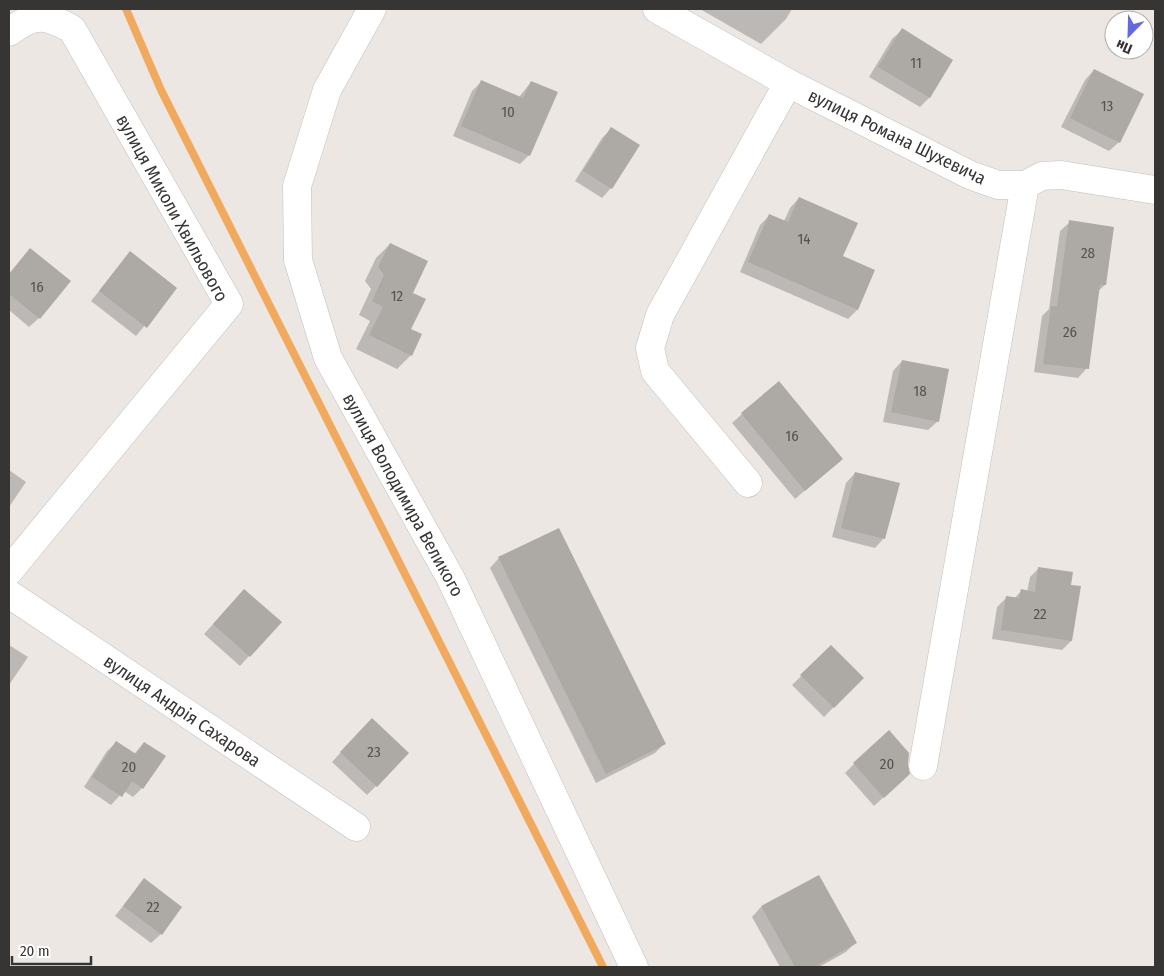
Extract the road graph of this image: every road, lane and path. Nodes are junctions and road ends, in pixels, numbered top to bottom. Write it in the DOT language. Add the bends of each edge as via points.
graph roads {
  1 [pos="372,9"];
  2 [pos="657,9"];
  3 [pos="9,32"];
  4 [pos="788,83"];
  5 [pos="1025,185"];
  6 [pos="1155,190"];
  7 [pos="748,483"];
  8 [pos="9,571"];
  9 [pos="9,594"];
  10 [pos="923,766"];
  11 [pos="356,827"];
  12 [pos="634,967"];
  1 -- 12 [label="street, вулиця Володимира Великого" via="327,90 298,186 298,260 328,358 451,579"];
  2 -- 4 [label="street, вулиця Романа Шухевича"];
  3 -- 8 [label="street, вулиця Миколи Хвильового" via="27,20 50,18 72,29 229,304"];
  4 -- 5 [label="street, вулиця Романа Шухевича" via="970,175 998,185"];
  4 -- 7 [label="street" via="660,315 650,348 655,371"];
  5 -- 6 [label="street, вулиця Романа Шухевича" via="1042,176 1061,175"];
  5 -- 10 [label="street"];
  9 -- 11 [label="street, вулиця Андрія Сахарова"];
}
